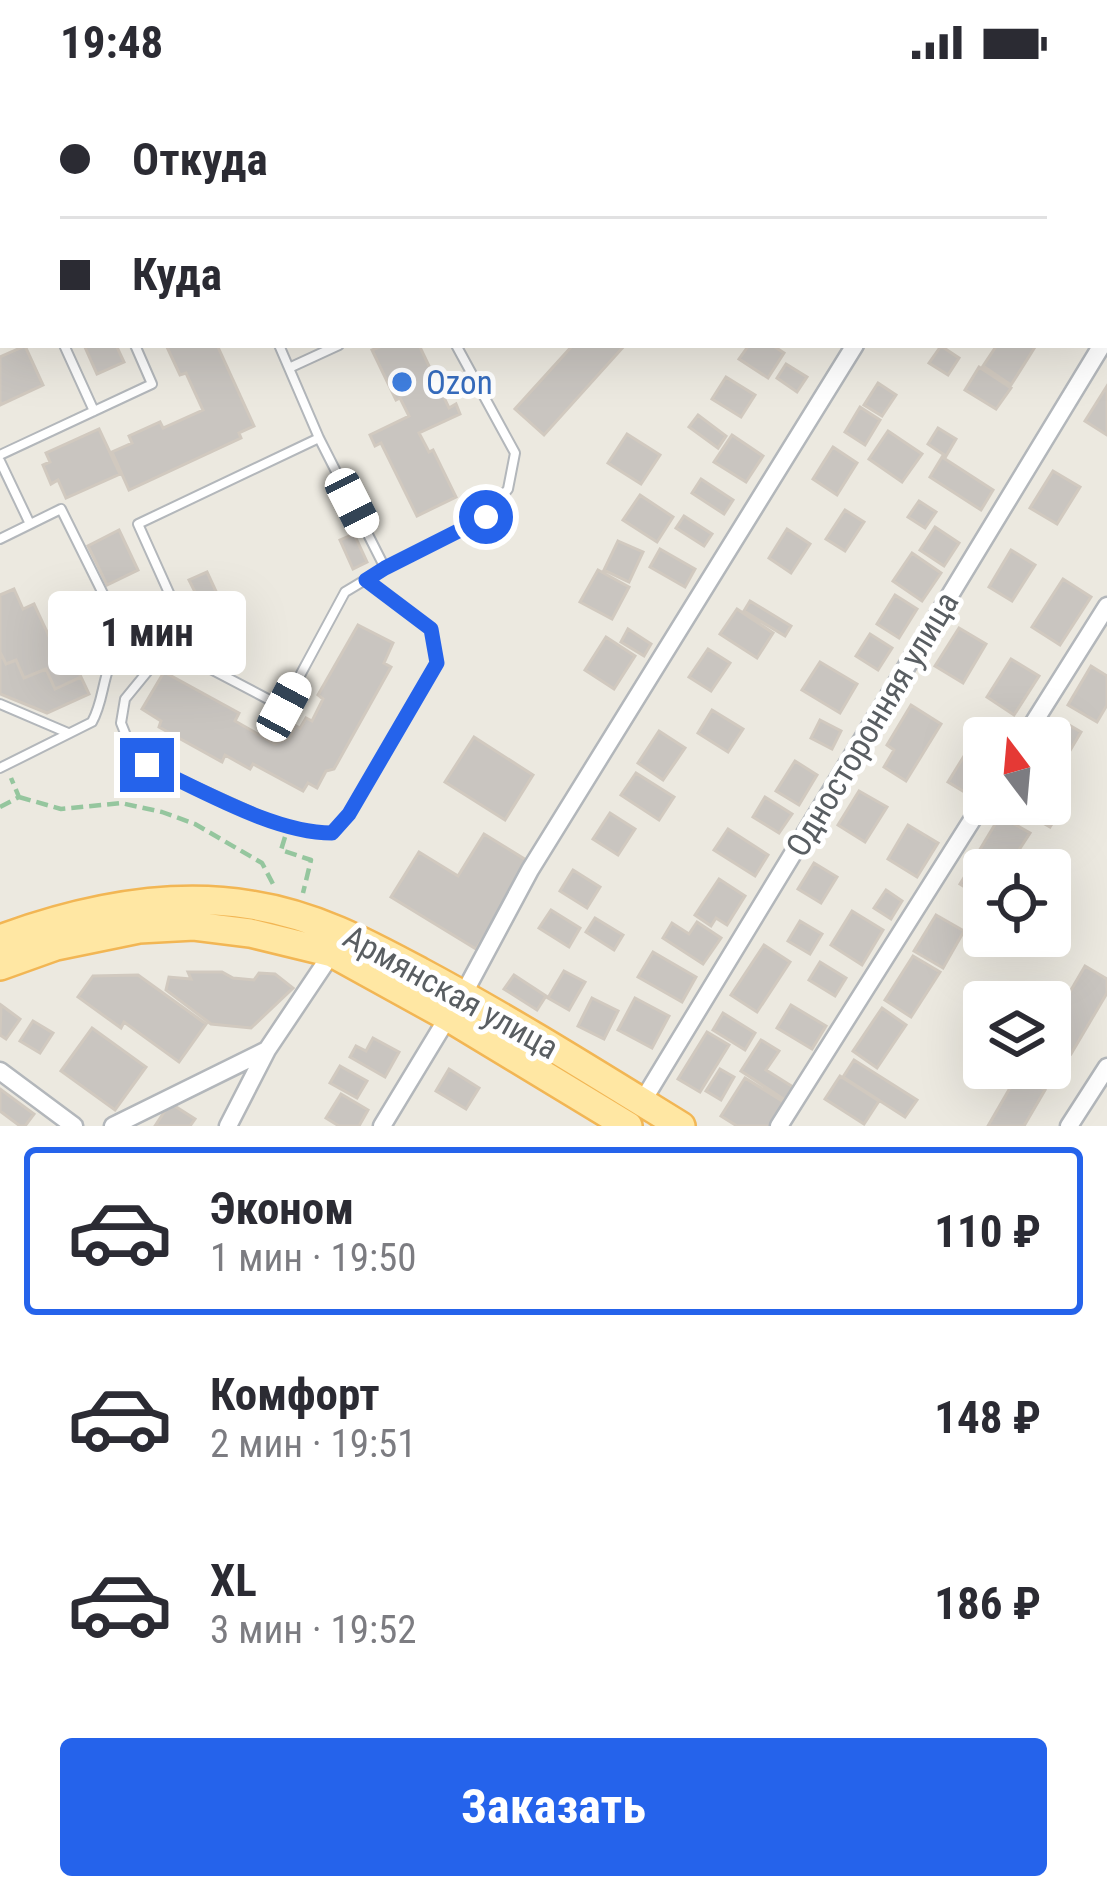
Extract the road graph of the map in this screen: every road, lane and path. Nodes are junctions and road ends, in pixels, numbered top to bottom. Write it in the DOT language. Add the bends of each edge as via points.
graph roads {
  1 [pos="65,348"];
  2 [pos="136,348"];
  3 [pos="280,348"];
  4 [pos="333,348"];
  5 [pos="458,348"];
  6 [pos="853,348"];
  7 [pos="1100,348"];
  8 [pos="290,368"];
  9 [pos="94,411"];
  10 [pos="319,438"];
  11 [pos="0,458"];
  12 [pos="30,524"];
  13 [pos="0,539"];
  14 [pos="385,568"];
  15 [pos="366,580"];
  16 [pos="1107,606"];
  17 [pos="127,642"];
  18 [pos="0,704"];
  19 [pos="1037,717"];
  20 [pos="68,733"];
  21 [pos="3,767"];
  22 [pos="19,797"];
  23 [pos="0,807"];
  24 [pos="969,825"];
  25 [pos="287,826"];
  26 [pos="277,891"];
  27 [pos="302,896"];
  28 [pos="136,917"];
  29 [pos="0,939"];
  30 [pos="332,953"];
  31 [pos="0,966"];
  32 [pos="455,1006"];
  33 [pos="268,1050"];
  34 [pos="1107,1067"];
  35 [pos="0,1071"];
  36 [pos="635,1114"];
  37 [pos="74,1126"];
  38 [pos="113,1126"];
  39 [pos="228,1126"];
  40 [pos="382,1126"];
  41 [pos="681,1126"];
  42 [pos="779,1126"];
  43 [pos="1070,1126"];
  1 -- 9 [label="lane"];
  2 -- 9 [label="lane" via="152,384"];
  3 -- 8 [label="lane"];
  4 -- 8 [label="lane"];
  5 -- 14 [label="lane" via="515,453 508,488 486,517"];
  6 -- 32 [label="street" via="530,870"];
  7 -- 36 [label="street, Односторонняя улица"];
  8 -- 10 [label="lane"];
  9 -- 11 [label="lane"];
  10 -- 14 [label="lane"];
  10 -- 17 [label="lane" via="138,524 174,614"];
  11 -- 12 [label="lane"];
  12 -- 13 [label="lane"];
  12 -- 17 [label="lane" via="61,509"];
  14 -- 15 [label="lane"];
  15 -- 25 [label="lane" via="431,629 437,663 332,833"];
  15 -- 25 [label="lane" via="345,592 284,707 182,654 161,655 124,699 121,723 147,765"];
  16 -- 19 [label="street"];
  17 -- 20 [label="lane" via="109,666 92,722"];
  18 -- 20 [label="lane"];
  20 -- 21 [label="lane"];
  21 -- 22 [label="path"];
  22 -- 23 [label="path"];
  22 -- 26 [label="path" via="61,809 121,803 195,824 262,863"];
  24 -- 42 [label="street"];
  25 -- 27 [label="path" via="281,850 311,860"];
  28 -- 29 [label="main road" via="46,922"];
  28 -- 30 [label="main road, Армянская улица"];
  28 -- 31 [label="main road"];
  28 -- 32 [label="main road, Армянская улица" via="196,899 336,927"];
  30 -- 32 [label="main road, Армянская улица"];
  30 -- 33 [label="street"];
  32 -- 36 [label="main road, Армянская улица"];
  32 -- 40 [label="street"];
  33 -- 38 [label="street"];
  33 -- 39 [label="street"];
  34 -- 43 [label="street"];
  35 -- 37 [label="street"];
  36 -- 41 [label="main road, Армянская улица"];
}
